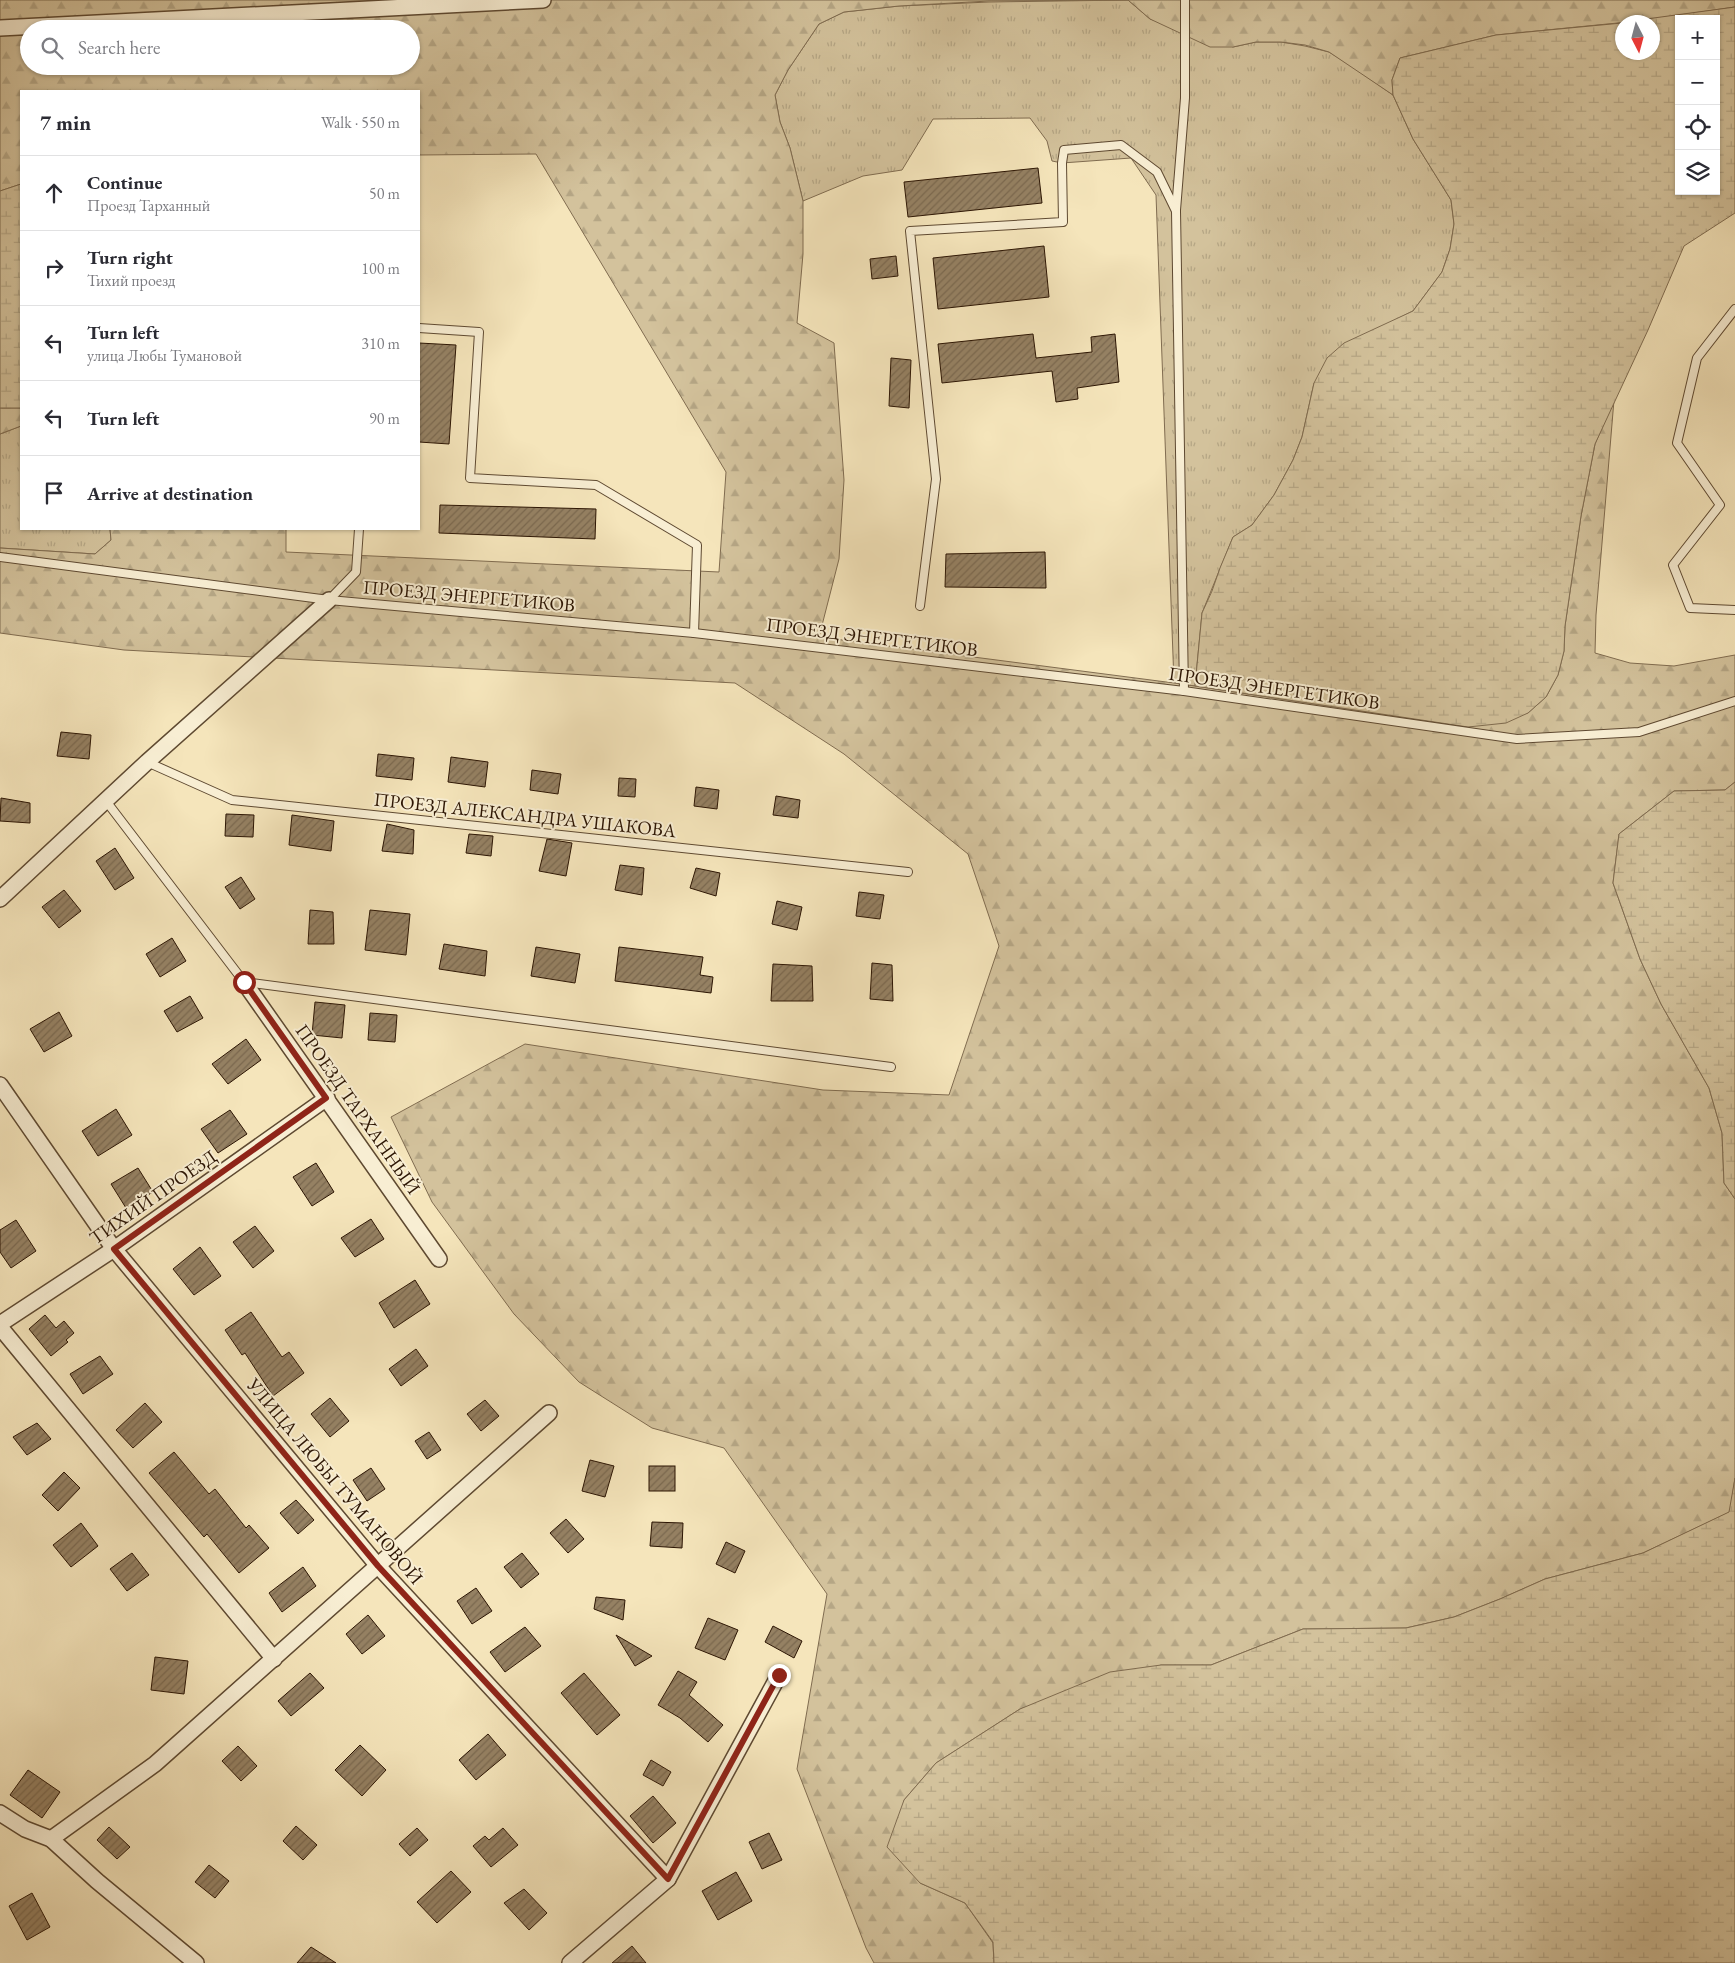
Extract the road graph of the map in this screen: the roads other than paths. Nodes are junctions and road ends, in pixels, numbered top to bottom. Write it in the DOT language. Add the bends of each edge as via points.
graph roads {
  1 [pos="543,0"];
  2 [pos="1185,0"];
  3 [pos="155,20"];
  4 [pos="20,27"];
  5 [pos="0,28"];
  6 [pos="1176,211"];
  7 [pos="1735,309"];
  8 [pos="420,328"];
  9 [pos="359,530"];
  10 [pos="0,557"];
  11 [pos="329,600"];
  12 [pos="920,606"];
  13 [pos="1735,610"];
  14 [pos="694,633"];
  15 [pos="1184,691"];
  16 [pos="1735,701"];
  17 [pos="147,762"];
  18 [pos="106,801"];
  19 [pos="908,872"];
  20 [pos="0,900"];
  21 [pos="244,982"];
  22 [pos="891,1066"];
  23 [pos="0,1085"];
  24 [pos="326,1098"];
  25 [pos="114,1249"];
  26 [pos="439,1259"];
  27 [pos="0,1325"];
  28 [pos="550,1413"];
  29 [pos="378,1566"];
  30 [pos="274,1660"];
  31 [pos="779,1675"];
  32 [pos="0,1813"];
  33 [pos="51,1839"];
  34 [pos="668,1879"];
  35 [pos="196,1963"];
  36 [pos="570,1963"];
  1 -- 3 [label="street"];
  2 -- 6 [label="lane" via="1185,98"];
  4 -- 5 [label="street"];
  6 -- 12 [label="lane" via="1157,172 1122,144 1064,150 1063,222 910,230 936,480"];
  6 -- 15 [label="lane"];
  7 -- 13 [label="lane" via="1697,358 1677,443 1720,505 1673,565 1690,608"];
  8 -- 14 [label="lane" via="479,332 470,478 596,485 697,545"];
  9 -- 11 [label="lane" via="356,572"];
  10 -- 11 [label="lane, ПРОЕЗД ЭНЕРГЕТИКОВ"];
  11 -- 14 [label="lane, ПРОЕЗД ЭНЕРГЕТИКОВ"];
  11 -- 17 [label="street"];
  14 -- 15 [label="lane, ПРОЕЗД ЭНЕРГЕТИКОВ"];
  15 -- 16 [label="lane, ПРОЕЗД ЭНЕРГЕТИКОВ" via="1517,740 1638,732"];
  17 -- 18 [label="street"];
  17 -- 19 [label="lane, ПРОЕЗД АЛЕКСАНДРА УШАКОВА" via="232,800"];
  18 -- 20 [label="street"];
  18 -- 21 [label="lane"];
  21 -- 22 [label="lane"];
  21 -- 24 [label="street, ПРОЕЗД ТАРХАННЫЙ"];
  23 -- 25 [label="street, УЛИЦА ЛЮБЫ ТУМАНОВОЙ"];
  24 -- 25 [label="street, ТИХИЙ ПРОЕЗД"];
  24 -- 26 [label="street, ПРОЕЗД ТАРХАННЫЙ"];
  25 -- 27 [label="street, ТИХИЙ ПРОЕЗД"];
  25 -- 29 [label="street, УЛИЦА ЛЮБЫ ТУМАНОВОЙ"];
  27 -- 30 [label="street"];
  28 -- 29 [label="street"];
  29 -- 30 [label="street"];
  29 -- 34 [label="street, УЛИЦА ЛЮБЫ ТУМАНОВОЙ"];
  30 -- 33 [label="street" via="155,1764"];
  31 -- 34 [label="street"];
  32 -- 33 [label="street"];
  33 -- 35 [label="street"];
  34 -- 36 [label="street"];
}
